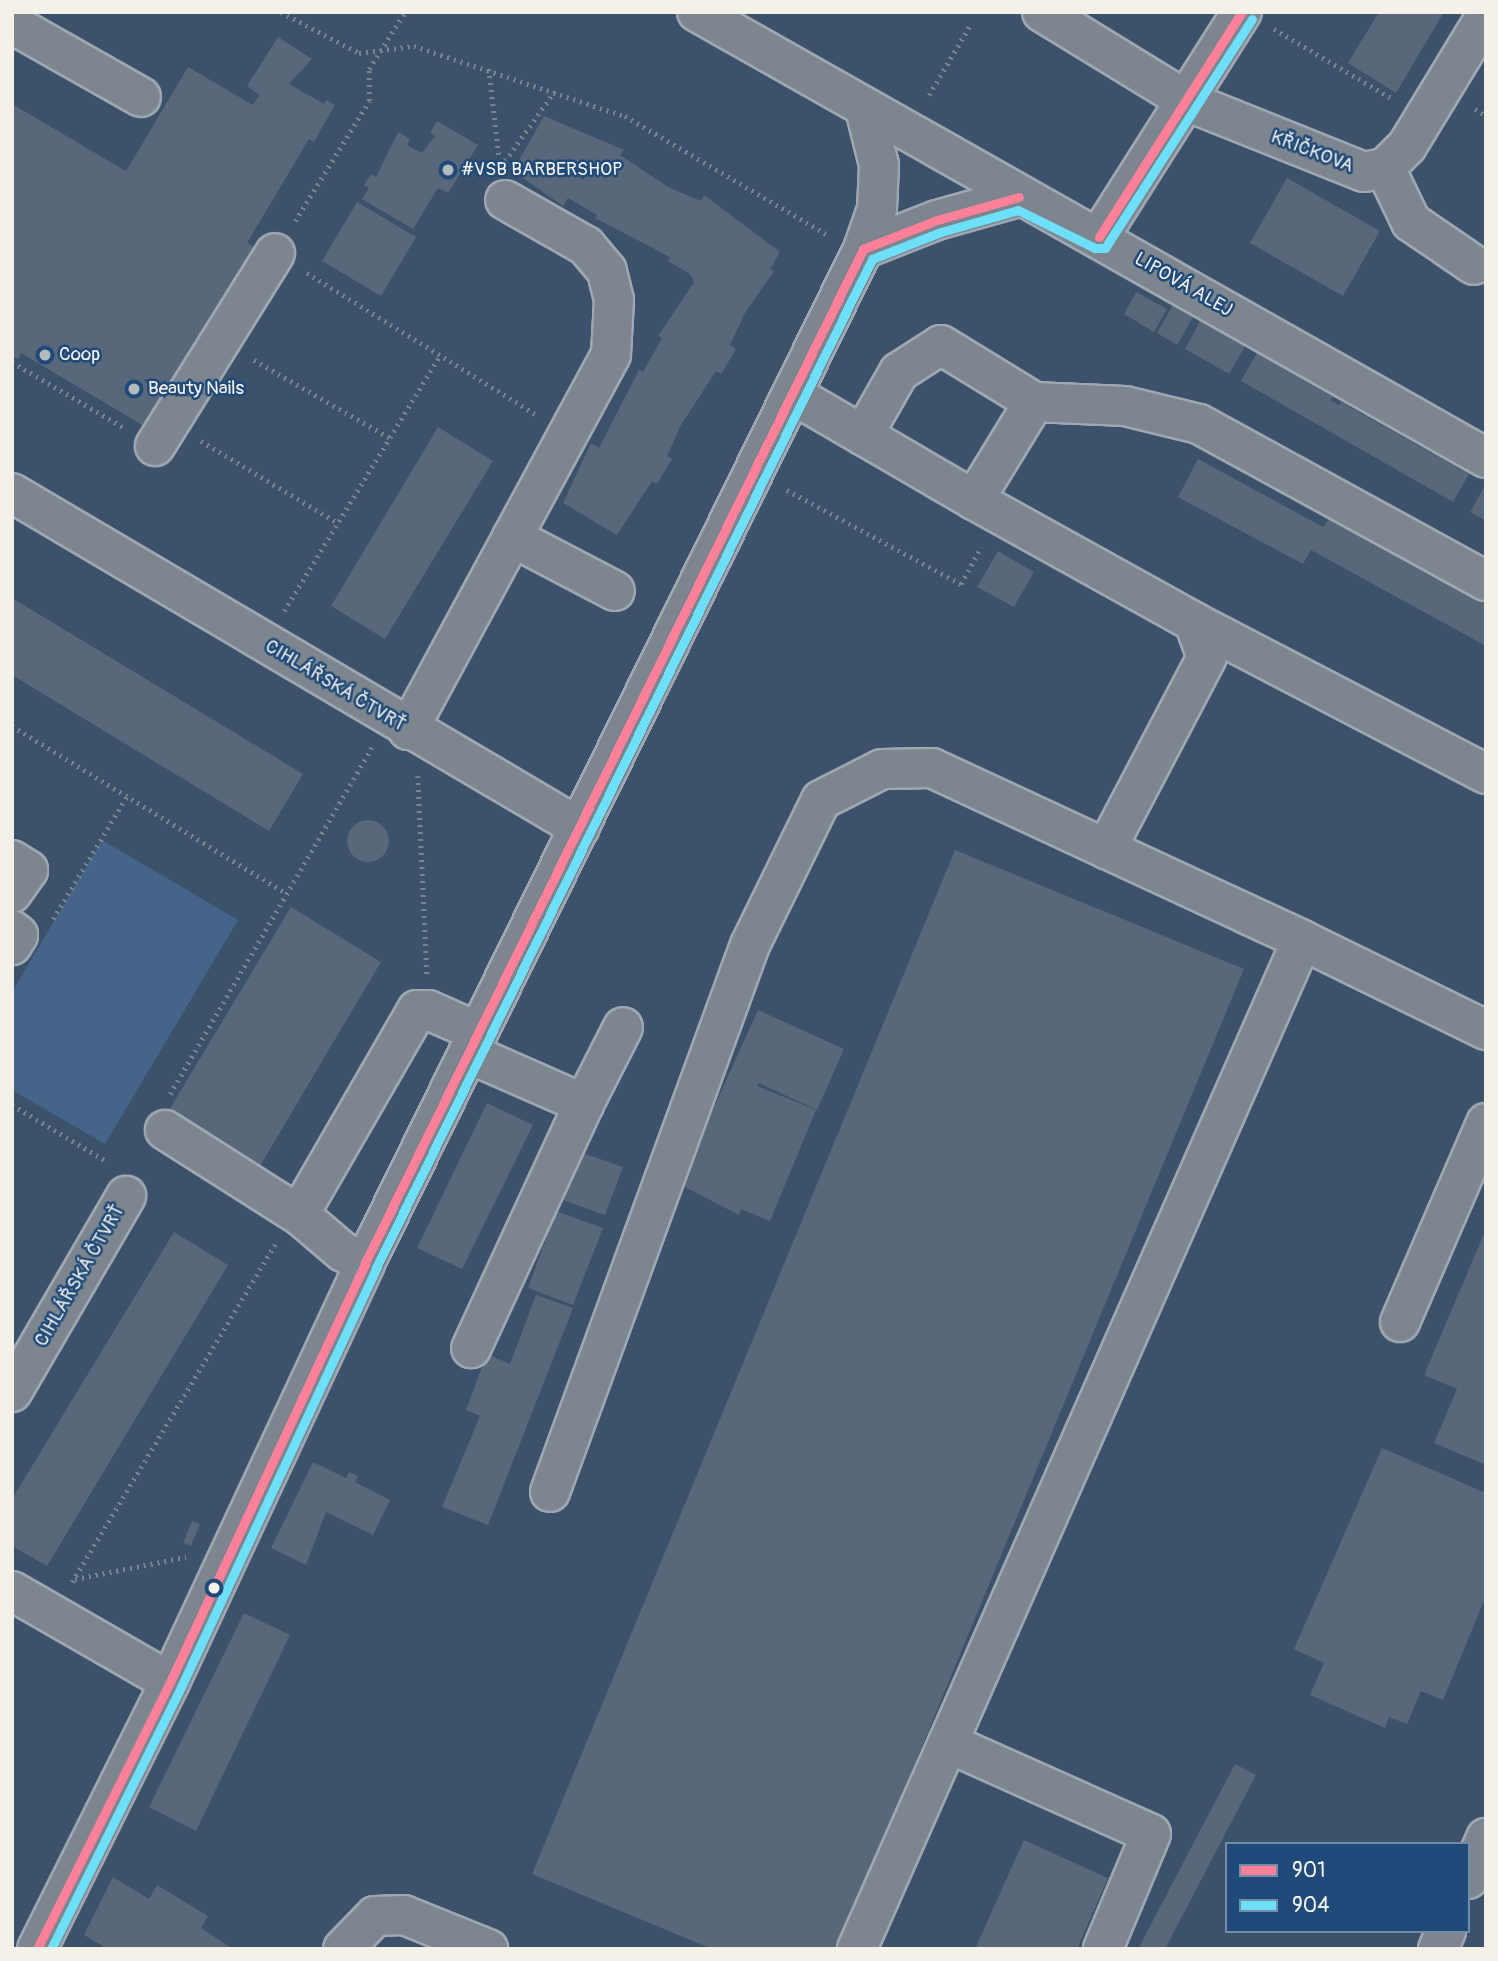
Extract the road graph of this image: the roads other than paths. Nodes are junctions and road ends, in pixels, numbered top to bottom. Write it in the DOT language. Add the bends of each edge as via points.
graph roads {
  1 [pos="697,12"];
  2 [pos="1042,12"];
  3 [pos="1486,16"];
  4 [pos="1253,18"];
  5 [pos="12,24"];
  6 [pos="141,97"];
  7 [pos="1189,102"];
  8 [pos="865,109"];
  9 [pos="1385,168"];
  10 [pos="1019,197"];
  11 [pos="505,200"];
  12 [pos="1099,237"];
  13 [pos="847,243"];
  14 [pos="275,253"];
  15 [pos="1474,265"];
  16 [pos="792,394"];
  17 [pos="1034,402"];
  18 [pos="163,434"];
  19 [pos="863,435"];
  20 [pos="1486,458"];
  21 [pos="12,493"];
  22 [pos="987,507"];
  23 [pos="512,537"];
  24 [pos="1486,581"];
  25 [pos="615,590"];
  26 [pos="1194,622"];
  27 [pos="398,724"];
  28 [pos="1486,774"];
  29 [pos="580,828"];
  30 [pos="1106,849"];
  31 [pos="12,860"];
  32 [pos="12,894"];
  33 [pos="30,928"];
  34 [pos="1302,940"];
  35 [pos="12,945"];
  36 [pos="623,1027"];
  37 [pos="1486,1030"];
  38 [pos="473,1042"];
  39 [pos="584,1104"];
  40 [pos="1486,1122"];
  41 [pos="165,1130"];
  42 [pos="120,1181"];
  43 [pos="298,1215"];
  44 [pos="365,1263"];
  45 [pos="1400,1322"];
  46 [pos="471,1348"];
  47 [pos="12,1392"];
  48 [pos="550,1492"];
  49 [pos="12,1591"];
  50 [pos="170,1682"];
  51 [pos="948,1743"];
  52 [pos="1486,1838"];
  53 [pos="1470,1874"];
  54 [pos="1445,1933"];
  55 [pos="37,1949"];
  56 [pos="343,1949"];
  57 [pos="488,1949"];
  58 [pos="857,1949"];
  59 [pos="1103,1949"];
  60 [pos="1438,1949"];
  1 -- 8 [label="street, LIPOVÁ ALEJ"];
  2 -- 7 [label="street, KŘIČKOVA"];
  3 -- 9 [label="street" via="1407,145"];
  4 -- 7 [label="street"];
  5 -- 6 [label="street"];
  7 -- 9 [label="street, KŘIČKOVA" via="1342,166 1364,172"];
  7 -- 12 [label="street"];
  8 -- 10 [label="street, LIPOVÁ ALEJ"];
  8 -- 13 [label="street" via="879,165 877,209"];
  9 -- 15 [label="street" via="1412,222"];
  10 -- 12 [label="street, LIPOVÁ ALEJ"];
  10 -- 13 [label="street"];
  11 -- 23 [label="street" via="586,246 607,271 614,300 611,354"];
  12 -- 20 [label="street, LIPOVÁ ALEJ"];
  13 -- 16 [label="street"];
  14 -- 18 [label="street"];
  16 -- 19 [label="street"];
  16 -- 29 [label="street"];
  17 -- 19 [label="street" via="941,345 899,372"];
  17 -- 22 [label="street"];
  17 -- 24 [label="street" via="1125,405 1199,424"];
  19 -- 22 [label="street"];
  21 -- 27 [label="street, CIHLÁŘSKÁ ČTVRŤ"];
  22 -- 26 [label="street"];
  23 -- 25 [label="street"];
  23 -- 27 [label="street"];
  26 -- 28 [label="street"];
  26 -- 30 [label="street" via="1207,657"];
  27 -- 29 [label="street, CIHLÁŘSKÁ ČTVRŤ"];
  29 -- 38 [label="street"];
  30 -- 34 [label="street"];
  30 -- 48 [label="street" via="932,768 882,769 821,800 750,945"];
  31 -- 32 [label="street" via="28,870"];
  33 -- 35 [label="street"];
  34 -- 37 [label="street"];
  34 -- 51 [label="street"];
  36 -- 39 [label="street"];
  38 -- 39 [label="street"];
  38 -- 43 [label="street" via="428,1010 417,1010"];
  38 -- 44 [label="street"];
  39 -- 46 [label="street"];
  40 -- 45 [label="street"];
  41 -- 43 [label="street"];
  42 -- 47 [label="street, CIHLÁŘSKÁ ČTVRŤ"];
  43 -- 44 [label="street" via="343,1252"];
  44 -- 50 [label="street"];
  49 -- 50 [label="street"];
  50 -- 55 [label="street"];
  51 -- 58 [label="street"];
  51 -- 59 [label="street" via="1151,1834"];
  52 -- 53 [label="street"];
  54 -- 60 [label="street"];
  56 -- 57 [label="street" via="375,1916 404,1915"];
}
